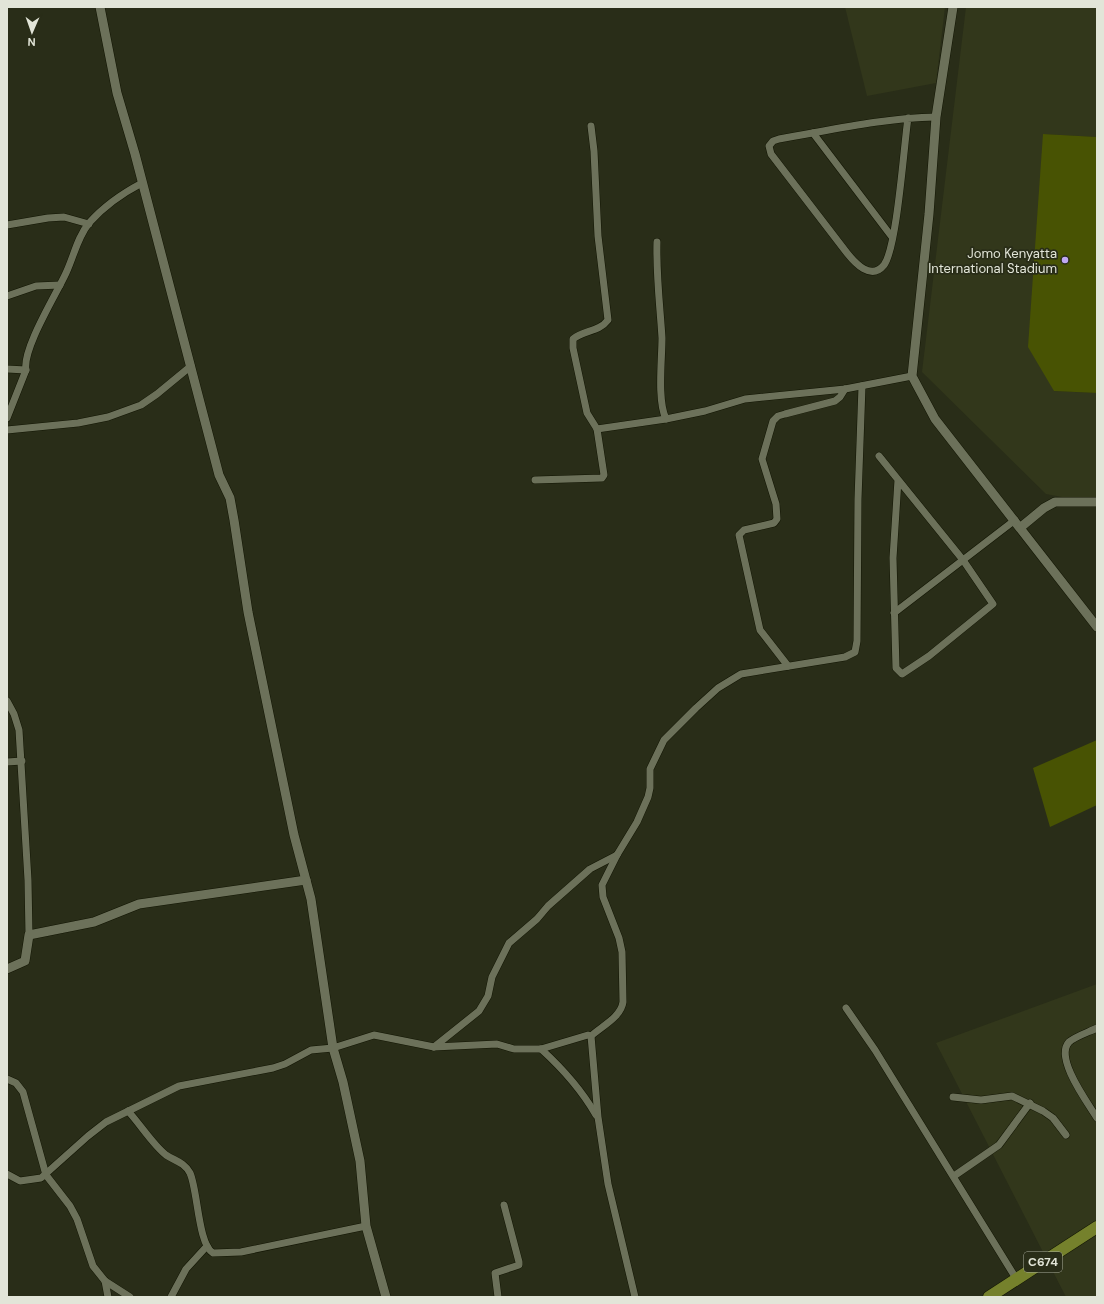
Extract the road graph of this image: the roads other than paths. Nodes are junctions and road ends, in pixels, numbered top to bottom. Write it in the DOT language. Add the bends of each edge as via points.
graph roads {
  1 [pos="100,7"];
  2 [pos="953,7"];
  3 [pos="936,117"];
  4 [pos="908,118"];
  5 [pos="591,126"];
  6 [pos="813,133"];
  7 [pos="142,183"];
  8 [pos="89,224"];
  9 [pos="7,225"];
  10 [pos="892,237"];
  11 [pos="657,242"];
  12 [pos="60,285"];
  13 [pos="7,296"];
  14 [pos="191,366"];
  15 [pos="7,369"];
  16 [pos="26,370"];
  17 [pos="912,376"];
  18 [pos="862,386"];
  19 [pos="845,389"];
  20 [pos="7,418"];
  21 [pos="666,419"];
  22 [pos="597,429"];
  23 [pos="7,430"];
  24 [pos="879,456"];
  25 [pos="535,480"];
  26 [pos="898,480"];
  27 [pos="1097,502"];
  28 [pos="1018,524"];
  29 [pos="962,560"];
  30 [pos="894,612"];
  31 [pos="1097,627"];
  32 [pos="788,666"];
  33 [pos="7,701"];
  34 [pos="22,761"];
  35 [pos="7,762"];
  36 [pos="617,855"];
  37 [pos="306,880"];
  38 [pos="29,935"];
  39 [pos="7,969"];
  40 [pos="846,1008"];
  41 [pos="1097,1028"];
  42 [pos="591,1036"];
  43 [pos="434,1047"];
  44 [pos="333,1048"];
  45 [pos="541,1049"];
  46 [pos="7,1079"];
  47 [pos="952,1097"];
  48 [pos="1030,1103"];
  49 [pos="128,1111"];
  50 [pos="598,1117"];
  51 [pos="1097,1118"];
  52 [pos="1066,1135"];
  53 [pos="7,1174"];
  54 [pos="46,1175"];
  55 [pos="954,1176"];
  56 [pos="504,1205"];
  57 [pos="366,1226"];
  58 [pos="1097,1226"];
  59 [pos="207,1246"];
  60 [pos="1017,1280"];
  61 [pos="105,1281"];
  62 [pos="108,1297"];
  63 [pos="130,1297"];
  64 [pos="171,1297"];
  65 [pos="386,1297"];
  66 [pos="498,1297"];
  67 [pos="634,1297"];
  68 [pos="989,1297"];
  1 -- 7 [label="street" via="116,93"];
  2 -- 3 [label="street"];
  3 -- 4 [label="street"];
  3 -- 17 [label="street"];
  4 -- 6 [label="street"];
  4 -- 10 [label="street"];
  5 -- 22 [label="street" via="598,236 608,320 603,327 580,333 573,339 573,348 588,413"];
  6 -- 10 [label="street"];
  6 -- 10 [label="street" via="773,141 769,146 771,154 858,267 868,271 877,270 884,265"];
  7 -- 8 [label="street" via="126,191"];
  7 -- 14 [label="street"];
  8 -- 9 [label="street" via="64,217"];
  8 -- 12 [label="street" via="80,238"];
  11 -- 21 [label="street" via="662,397"];
  12 -- 13 [label="street" via="36,286"];
  12 -- 16 [label="street" via="32,343 25,365"];
  14 -- 23 [label="street" via="141,405 108,417 78,423"];
  14 -- 37 [label="street" via="219,475 230,498 248,612 294,835"];
  15 -- 16 [label="street"];
  16 -- 20 [label="street"];
  17 -- 18 [label="street"];
  17 -- 28 [label="street" via="935,419"];
  18 -- 19 [label="street"];
  18 -- 32 [label="street" via="856,646 851,656"];
  19 -- 21 [label="street" via="745,399"];
  19 -- 32 [label="street" via="835,401 778,416 773,421 762,460 776,504 777,519 774,523 744,530 739,535 760,630"];
  21 -- 22 [label="street"];
  22 -- 25 [label="street" via="603,477"];
  24 -- 26 [label="street"];
  26 -- 29 [label="street"];
  26 -- 30 [label="street" via="893,558"];
  27 -- 28 [label="street" via="1055,502"];
  28 -- 29 [label="street"];
  28 -- 31 [label="street"];
  29 -- 30 [label="street" via="912,601"];
  29 -- 30 [label="street" via="993,606 903,673 898,672 896,668"];
  32 -- 36 [label="street" via="748,672 728,680 664,740 650,769 648,797 637,822"];
  33 -- 34 [label="street" via="19,730"];
  34 -- 35 [label="street"];
  34 -- 38 [label="street"];
  36 -- 42 [label="street" via="602,885 603,897 622,952 622,1009"];
  36 -- 43 [label="street" via="590,869 509,944 492,977 488,996 478,1011"];
  37 -- 38 [label="street" via="139,904 94,922"];
  37 -- 44 [label="street"];
  38 -- 39 [label="street" via="25,961"];
  40 -- 55 [label="street"];
  41 -- 51 [label="street" via="1069,1042 1065,1050 1065,1061"];
  42 -- 45 [label="street"];
  42 -- 50 [label="street"];
  43 -- 44 [label="street" via="374,1035"];
  43 -- 45 [label="street" via="491,1044 514,1049"];
  44 -- 49 [label="street" via="311,1050 273,1068 179,1086"];
  44 -- 57 [label="street" via="360,1161"];
  45 -- 50 [label="street" via="573,1079"];
  46 -- 54 [label="street" via="16,1083 23,1092"];
  47 -- 48 [label="street" via="981,1100 1012,1096"];
  48 -- 52 [label="street" via="1053,1118"];
  48 -- 55 [label="street" via="1000,1145"];
  49 -- 54 [label="street" via="106,1122 88,1136"];
  49 -- 59 [label="street" via="162,1151 185,1165 190,1173"];
  50 -- 67 [label="street" via="608,1184"];
  53 -- 54 [label="street" via="20,1181"];
  54 -- 61 [label="street" via="70,1206 93,1266"];
  55 -- 60 [label="street"];
  56 -- 66 [label="street" via="519,1265 495,1273"];
  57 -- 59 [label="street" via="241,1252 213,1253"];
  57 -- 65 [label="street"];
  58 -- 60 [label="main road, C674"];
  59 -- 64 [label="street" via="186,1269"];
  60 -- 68 [label="main road, C674"];
  61 -- 62 [label="street"];
  61 -- 63 [label="street"];
}
